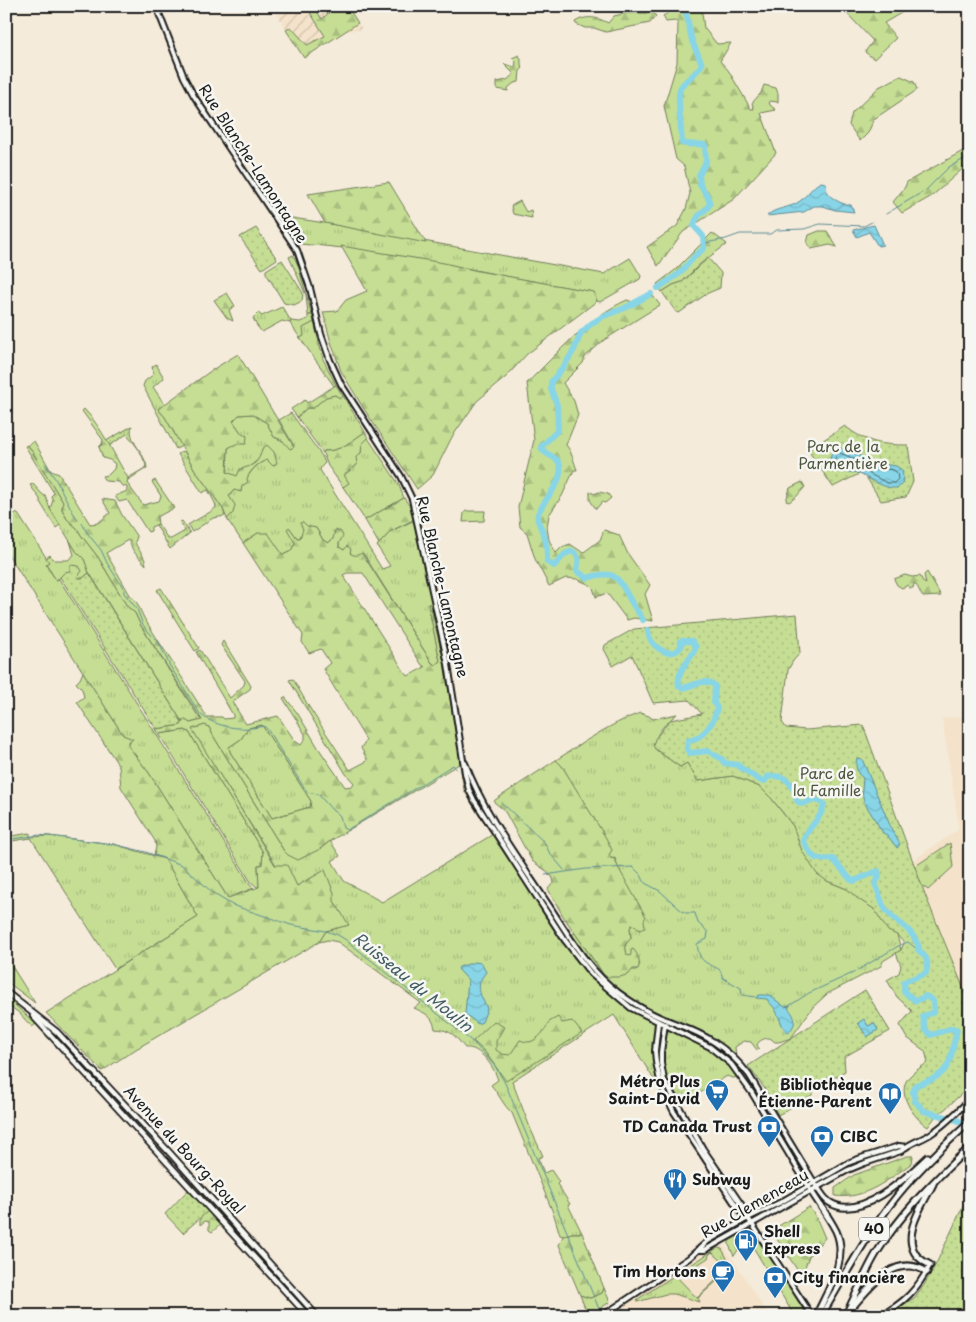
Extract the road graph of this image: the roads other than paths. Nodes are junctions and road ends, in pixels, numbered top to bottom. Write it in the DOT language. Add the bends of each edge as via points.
graph roads {
  1 [pos="156,6"];
  2 [pos="464,758"];
  3 [pos="6,992"];
  4 [pos="26,1007"];
  5 [pos="659,1016"];
  6 [pos="666,1019"];
  7 [pos="658,1023"];
  8 [pos="664,1026"];
  9 [pos="970,1099"];
  10 [pos="970,1122"];
  11 [pos="970,1147"];
  12 [pos="939,1150"];
  13 [pos="936,1179"];
  14 [pos="816,1185"];
  15 [pos="810,1188"];
  16 [pos="747,1216"];
  17 [pos="752,1224"];
  18 [pos="699,1250"];
  19 [pos="930,1265"];
  20 [pos="927,1272"];
  21 [pos="813,1315"];
  22 [pos="845,1315"];
  23 [pos="308,1316"];
  24 [pos="317,1316"];
  25 [pos="602,1316"];
  26 [pos="821,1316"];
  27 [pos="880,1316"];
  1 -- 2 [label="street, Rue Blanche-Lamontagne" via="194,96 297,250 330,360 412,499 448,664"];
  2 -- 5 [label="street, Rue Blanche-Lamontagne" via="472,784 510,847 596,972 616,991"];
  2 -- 7 [label="street, Rue Blanche-Lamontagne" via="467,782 474,800 564,939 591,974 614,995"];
  3 -- 4 [label="main road, Avenue du Bourg-Royal"];
  4 -- 23 [label="main road, Avenue du Bourg-Royal"];
  4 -- 24 [label="main road, Avenue du Bourg-Royal" via="57,1032"];
  5 -- 6 [label="street, Rue Blanche-Lamontagne"];
  5 -- 7 [label="street"];
  6 -- 8 [label="street"];
  6 -- 14 [label="street, Rue Blanche-Lamontagne" via="713,1041 736,1059 750,1075"];
  7 -- 8 [label="street, Rue Blanche-Lamontagne"];
  7 -- 16 [label="street" via="656,1062 665,1094 741,1213"];
  8 -- 15 [label="street, Rue Blanche-Lamontagne" via="710,1047 731,1064"];
  8 -- 16 [label="street" via="661,1063 664,1080 703,1149"];
  9 -- 14 [label="street, Rue Clemenceau" via="947,1122 901,1151 859,1165"];
  10 -- 12 [label="highway, 40"];
  11 -- 13 [label="highway, 40"];
  12 -- 14 [label="highway" via="888,1191 854,1206 829,1202"];
  12 -- 26 [label="highway, 40" via="896,1198 865,1242"];
  13 -- 19 [label="highway" via="915,1220 911,1239 916,1255"];
  13 -- 22 [label="highway, 40" via="878,1252"];
  14 -- 15 [label="street, Rue Clemenceau"];
  15 -- 16 [label="street, Rue Clemenceau"];
  15 -- 17 [label="street, Rue Clemenceau"];
  15 -- 21 [label="highway" via="840,1243 838,1268"];
  16 -- 17 [label="street"];
  16 -- 18 [label="street, Rue Clemenceau"];
  17 -- 18 [label="street, Rue Clemenceau" via="706,1250"];
  17 -- 21 [label="street"];
  18 -- 25 [label="street, Rue Clemenceau"];
  19 -- 20 [label="street"];
  20 -- 22 [label="highway" via="913,1265 893,1270 875,1282"];
  20 -- 27 [label="street" via="904,1301"];
}
